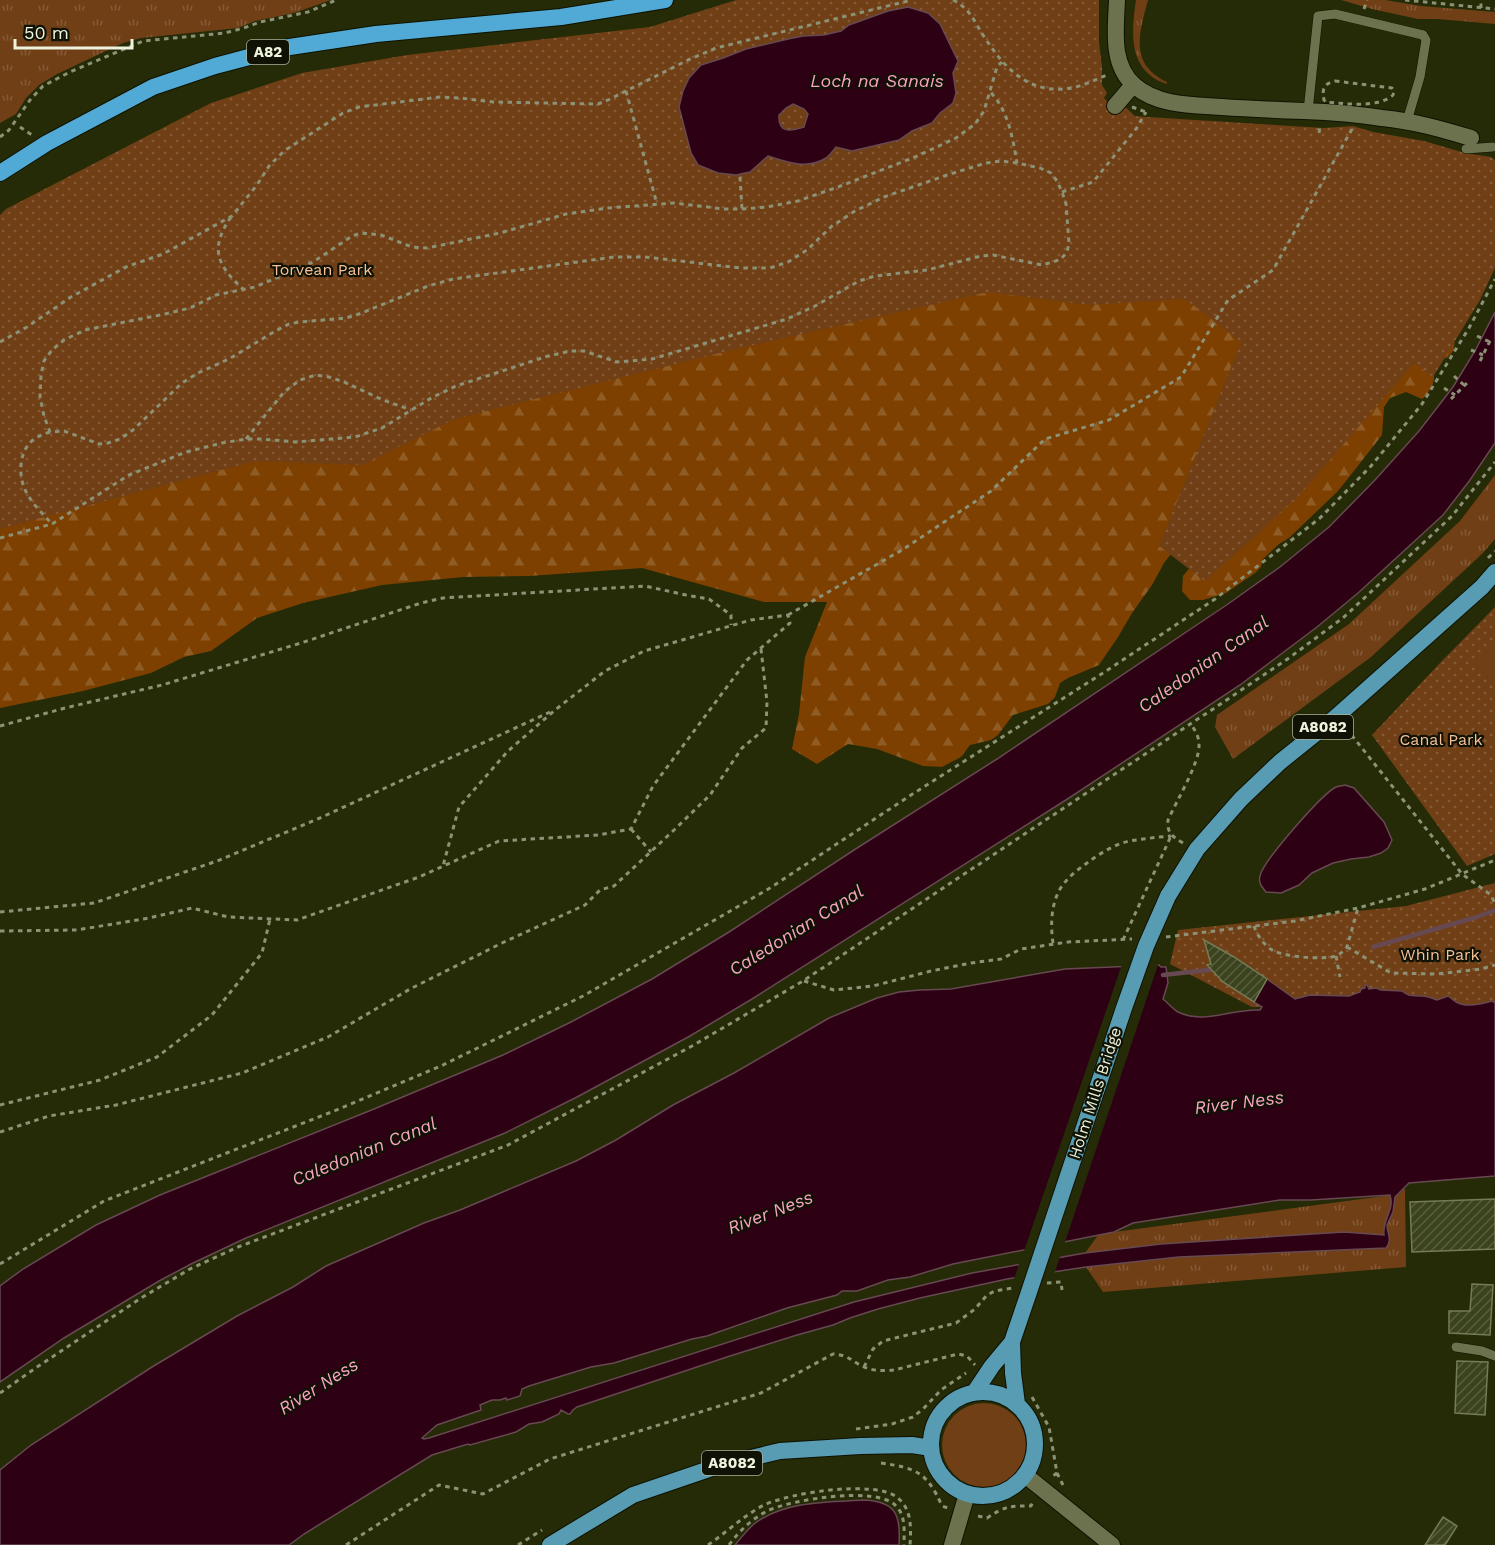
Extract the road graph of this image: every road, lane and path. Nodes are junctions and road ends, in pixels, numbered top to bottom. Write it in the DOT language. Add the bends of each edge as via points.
graph roads {
  1 [pos="336,0"];
  2 [pos="665,0"];
  3 [pos="912,0"];
  4 [pos="953,0"];
  5 [pos="1117,0"];
  6 [pos="1367,0"];
  7 [pos="1405,0"];
  8 [pos="1481,0"];
  9 [pos="1481,8"];
  10 [pos="1495,9"];
  11 [pos="1363,11"];
  12 [pos="1002,62"];
  13 [pos="1107,75"];
  14 [pos="1133,86"];
  15 [pos="626,92"];
  16 [pos="991,93"];
  17 [pos="1309,93"];
  18 [pos="1323,94"];
  19 [pos="1115,106"];
  20 [pos="1308,111"];
  21 [pos="1146,112"];
  22 [pos="1407,121"];
  23 [pos="1353,126"];
  24 [pos="0,137"];
  25 [pos="1468,144"];
  26 [pos="1494,148"];
  27 [pos="1017,163"];
  28 [pos="0,173"];
  29 [pos="740,177"];
  30 [pos="1062,192"];
  31 [pos="657,204"];
  32 [pos="742,210"];
  33 [pos="232,216"];
  34 [pos="1495,279"];
  35 [pos="244,290"];
  36 [pos="1477,336"];
  37 [pos="1492,338"];
  38 [pos="0,342"];
  39 [pos="1490,342"];
  40 [pos="1471,350"];
  41 [pos="1483,356"];
  42 [pos="1480,361"];
  43 [pos="1454,376"];
  44 [pos="1468,382"];
  45 [pos="1464,386"];
  46 [pos="1444,387"];
  47 [pos="1455,395"];
  48 [pos="1451,399"];
  49 [pos="411,410"];
  50 [pos="50,432"];
  51 [pos="246,440"];
  52 [pos="1495,462"];
  53 [pos="52,524"];
  54 [pos="0,538"];
  55 [pos="1495,572"];
  56 [pos="788,615"];
  57 [pos="731,626"];
  58 [pos="761,648"];
  59 [pos="555,710"];
  60 [pos="1190,723"];
  61 [pos="0,726"];
  62 [pos="1344,726"];
  63 [pos="631,829"];
  64 [pos="1171,836"];
  65 [pos="1184,844"];
  66 [pos="651,852"];
  67 [pos="1495,860"];
  68 [pos="444,866"];
  69 [pos="1462,874"];
  70 [pos="1495,904"];
  71 [pos="1358,908"];
  72 [pos="0,912"];
  73 [pos="270,918"];
  74 [pos="1254,926"];
  75 [pos="0,931"];
  76 [pos="1159,938"];
  77 [pos="1138,939"];
  78 [pos="1122,940"];
  79 [pos="1053,944"];
  80 [pos="1347,947"];
  81 [pos="1336,956"];
  82 [pos="1495,965"];
  83 [pos="1340,977"];
  84 [pos="803,981"];
  85 [pos="0,1105"];
  86 [pos="0,1132"];
  87 [pos="0,1264"];
  88 [pos="1030,1288"];
  89 [pos="1062,1290"];
  90 [pos="1012,1342"];
  91 [pos="1456,1347"];
  92 [pos="1495,1356"];
  93 [pos="975,1365"];
  94 [pos="864,1367"];
  95 [pos="974,1393"];
  96 [pos="0,1394"];
  97 [pos="1024,1399"];
  98 [pos="931,1448"];
  99 [pos="875,1462"];
  100 [pos="1032,1481"];
  101 [pos="966,1494"];
  102 [pos="962,1512"];
  103 [pos="346,1545"];
  104 [pos="550,1545"];
  105 [pos="708,1545"];
  106 [pos="729,1545"];
  107 [pos="903,1545"];
  108 [pos="910,1545"];
  109 [pos="952,1545"];
  110 [pos="1112,1545"];
  1 -- 24 [label="path" via="308,12 225,33 143,41 43,86"];
  2 -- 28 [label="highway, A82" via="561,17 376,34 283,48 153,87 46,143"];
  3 -- 15 [label="path" via="716,48"];
  4 -- 12 [label="path" via="971,13"];
  5 -- 14 [label="street" via="1117,49 1124,73"];
  6 -- 11 [label="path"];
  7 -- 9 [label="path"];
  8 -- 9 [label="path"];
  9 -- 10 [label="path"];
  12 -- 13 [label="path" via="1023,80 1050,89 1078,86"];
  12 -- 16 [label="path"];
  14 -- 19 [label="street"];
  14 -- 20 [label="street" via="1172,102"];
  15 -- 31 [label="path"];
  15 -- 33 [label="path" via="598,104 440,97 359,107 284,151"];
  16 -- 27 [label="path" via="1005,115"];
  16 -- 32 [label="path" via="975,124 956,138 798,201"];
  17 -- 18 [label="path"];
  17 -- 20 [label="lane"];
  17 -- 22 [label="lane" via="1318,16 1335,14 1423,35 1420,77"];
  18 -- 18 [label="path" via="1326,102 1367,103 1386,100 1394,91 1335,81 1324,87"];
  20 -- 22 [label="street"];
  21 -- 30 [label="path" via="1093,182"];
  22 -- 25 [label="street" via="1424,124"];
  23 -- 56 [label="path" via="1274,270 1228,300 1181,377 1108,420 1045,440 991,491 902,550"];
  25 -- 26 [label="lane"];
  27 -- 30 [label="path" via="1051,172"];
  27 -- 50 [label="path" via="986,163 884,197 832,226 788,262 770,268 614,257 453,279 346,318 289,324 182,383 120,439 99,444 64,431"];
  29 -- 32 [label="path"];
  30 -- 49 [label="path" via="1069,243 1067,252 1053,262 1042,265 993,255 927,270 874,276 787,319 652,359 617,362 584,351 560,353 456,386"];
  31 -- 32 [label="path"];
  31 -- 35 [label="path" via="566,214 427,248 412,248 381,235 361,232 313,262"];
  33 -- 35 [label="path" via="221,231 219,258"];
  33 -- 38 [label="path" via="163,254 126,267"];
  34 -- 87 [label="path" via="1422,404 1371,466 1320,518 1206,606 770,888 583,996 430,1070 323,1116 104,1201"];
  35 -- 50 [label="path" via="216,295 190,308 85,330 64,340 44,361 41,375 40,397"];
  36 -- 39 [label="path"];
  37 -- 39 [label="path"];
  39 -- 41 [label="path"];
  40 -- 41 [label="path"];
  41 -- 42 [label="path"];
  43 -- 45 [label="path"];
  44 -- 45 [label="path"];
  45 -- 47 [label="path"];
  46 -- 47 [label="path"];
  47 -- 48 [label="path"];
  49 -- 51 [label="path" via="382,428 355,437 296,442"];
  49 -- 51 [label="path" via="337,379 316,375 300,380 284,392"];
  50 -- 53 [label="path" via="31,441 24,450 20,472 30,499"];
  51 -- 53 [label="path" via="186,452 129,475"];
  52 -- 60 [label="path" via="1452,516 1344,617"];
  53 -- 54 [label="path"];
  55 -- 88 [label="main road, Holm Mills Bridge / A8082, bridge" via="1336,717 1280,762 1197,849 1168,896 1146,946"];
  56 -- 57 [label="path"];
  56 -- 58 [label="path" via="790,623"];
  57 -- 59 [label="path" via="644,651 605,671"];
  57 -- 61 [label="path" via="731,615 709,599 645,586 442,598 162,685"];
  58 -- 63 [label="path" via="747,660 653,786"];
  58 -- 66 [label="path" via="766,728 742,748 710,795"];
  59 -- 68 [label="path" via="508,751 459,807"];
  59 -- 72 [label="path" via="217,861 94,903"];
  60 -- 64 [label="path" via="1200,746 1168,820"];
  60 -- 84 [label="path"];
  62 -- 69 [label="path"];
  63 -- 66 [label="path"];
  63 -- 68 [label="path" via="499,841"];
  64 -- 65 [label="path"];
  64 -- 78 [label="path"];
  64 -- 79 [label="path" via="1111,847 1065,881 1053,910"];
  66 -- 86 [label="path" via="614,886 600,890 585,905 420,984 328,1036 242,1073 117,1106 49,1116"];
  67 -- 69 [label="path"];
  68 -- 73 [label="path" via="297,920"];
  69 -- 70 [label="path" via="1491,895"];
  69 -- 71 [label="path"];
  71 -- 74 [label="path"];
  71 -- 80 [label="path"];
  73 -- 75 [label="path" via="228,917 192,908 77,930"];
  73 -- 85 [label="path" via="262,953 212,1015 157,1057 100,1080"];
  74 -- 76 [label="path"];
  74 -- 81 [label="path" via="1272,951 1289,956"];
  77 -- 78 [label="path"];
  78 -- 79 [label="path"];
  79 -- 84 [label="path" via="873,986 834,990"];
  80 -- 81 [label="path"];
  80 -- 82 [label="path" via="1391,973 1436,974"];
  81 -- 83 [label="path"];
  84 -- 96 [label="path" via="692,1046 507,1144 190,1269"];
  88 -- 89 [label="path" via="1061,1282"];
  88 -- 90 [label="main road, A8082"];
  88 -- 94 [label="path" via="995,1291 956,1323 883,1341 873,1349"];
  90 -- 95 [label="main road, A8082"];
  90 -- 97 [label="main road, A8082" via="1013,1373"];
  91 -- 92 [label="lane"];
  93 -- 94 [label="path" via="963,1354 894,1370"];
  94 -- 103 [label="path" via="845,1355 833,1354 761,1393 550,1459 483,1494 439,1485"];
  95 -- 97 [label="main road"];
  95 -- 98 [label="main road, A8082" via="947,1407 932,1433"];
  97 -- 100 [label="main road, A8082" via="1034,1431"];
  97 -- 100 [label="path" via="1049,1428 1057,1473"];
  98 -- 101 [label="main road" via="942,1476"];
  98 -- 104 [label="main road, A8082" via="860,1446 780,1451 718,1466 633,1495"];
  99 -- 102 [label="path" via="914,1470 931,1483 942,1506"];
  100 -- 101 [label="main road" via="999,1494"];
  100 -- 102 [label="path" via="1031,1506 1011,1506 987,1518"];
  100 -- 110 [label="street"];
  101 -- 102 [label="street"];
  102 -- 109 [label="street"];
  105 -- 108 [label="path" via="740,1520 778,1500 811,1492 861,1490 884,1491 898,1498 909,1517"];
  106 -- 107 [label="path" via="752,1520 781,1505 866,1495 887,1499 898,1509 904,1522"];
}
